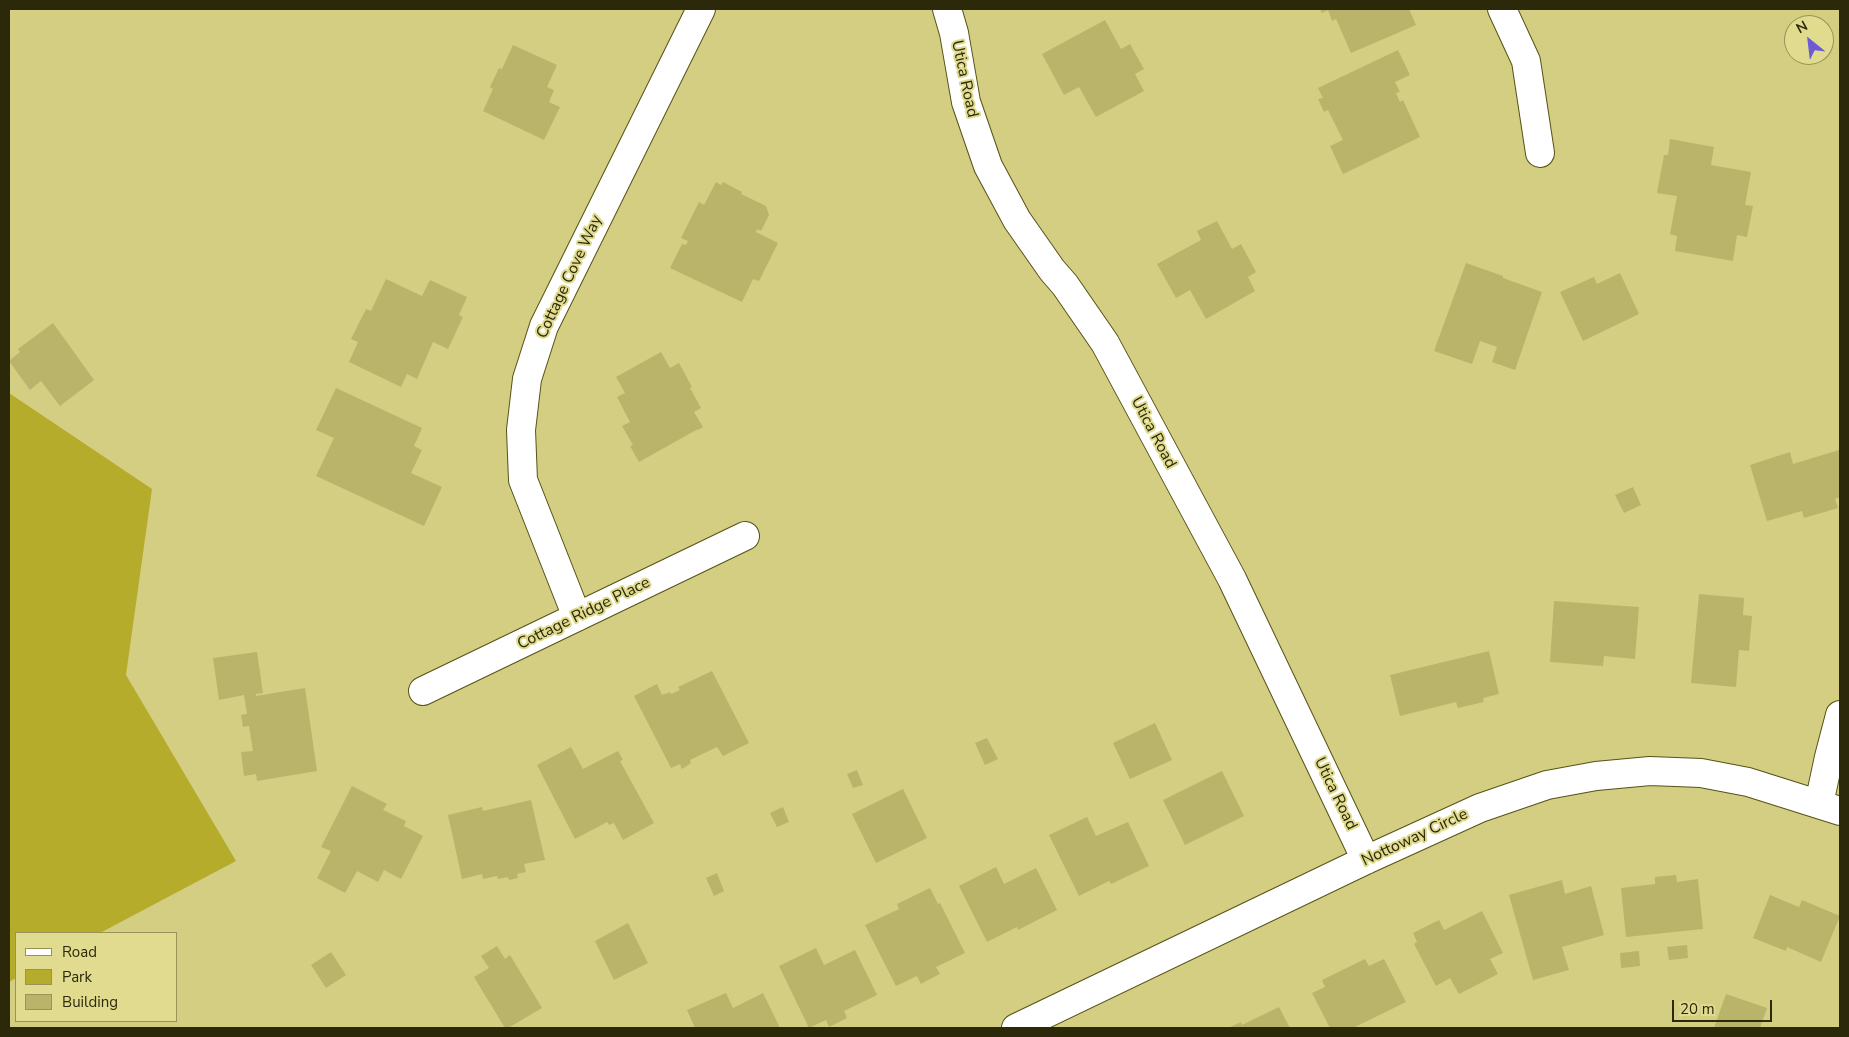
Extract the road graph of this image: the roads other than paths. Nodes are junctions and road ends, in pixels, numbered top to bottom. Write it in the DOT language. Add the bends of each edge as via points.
graph roads {
  1 [pos="701,9"];
  2 [pos="947,9"];
  3 [pos="1502,9"];
  4 [pos="1540,153"];
  5 [pos="745,536"];
  6 [pos="577,617"];
  7 [pos="423,691"];
  8 [pos="1840,715"];
  9 [pos="1830,808"];
  10 [pos="1366,860"];
  11 [pos="1016,1028"];
  1 -- 6 [label="street, Cottage Cove Way" via="544,326 527,379 521,430 523,480"];
  2 -- 10 [label="street, Utica Road" via="966,102 988,166 1017,220 1105,343 1232,579"];
  3 -- 4 [label="street" via="1526,61"];
  5 -- 6 [label="street, Cottage Ridge Place"];
  6 -- 7 [label="street, Cottage Ridge Place"];
  8 -- 9 [label="street" via="1829,757"];
  9 -- 10 [label="street, Nottoway Circle" via="1748,782 1701,773 1650,771 1596,776 1547,785 1480,808"];
  10 -- 11 [label="street, Nottoway Circle"];
}
